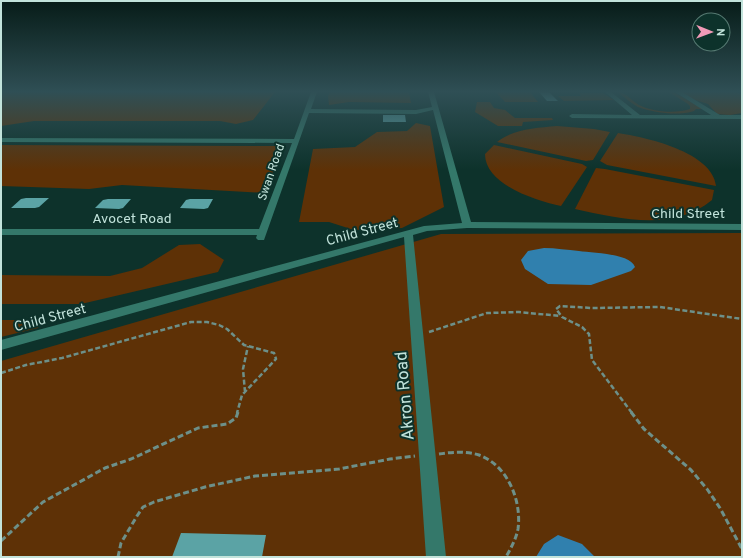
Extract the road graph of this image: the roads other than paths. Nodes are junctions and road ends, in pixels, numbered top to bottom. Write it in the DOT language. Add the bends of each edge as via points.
graph roads {
  1 [pos="303,118"];
  2 [pos="438,118"];
  3 [pos="1,140"];
  4 [pos="295,141"];
  5 [pos="467,225"];
  6 [pos="742,227"];
  7 [pos="1,232"];
  8 [pos="408,233"];
  9 [pos="262,235"];
  10 [pos="1,345"];
  11 [pos="436,557"];
  1 -- 4 [label="street, Swan Road"];
  2 -- 5 [label="street"];
  3 -- 4 [label="street"];
  4 -- 9 [label="street, Swan Road"];
  5 -- 6 [label="street, Child Street"];
  5 -- 8 [label="street, Child Street" via="427,228"];
  7 -- 9 [label="street, Avocet Road"];
  8 -- 10 [label="street, Child Street"];
  8 -- 11 [label="street, Akron Road"];
}
